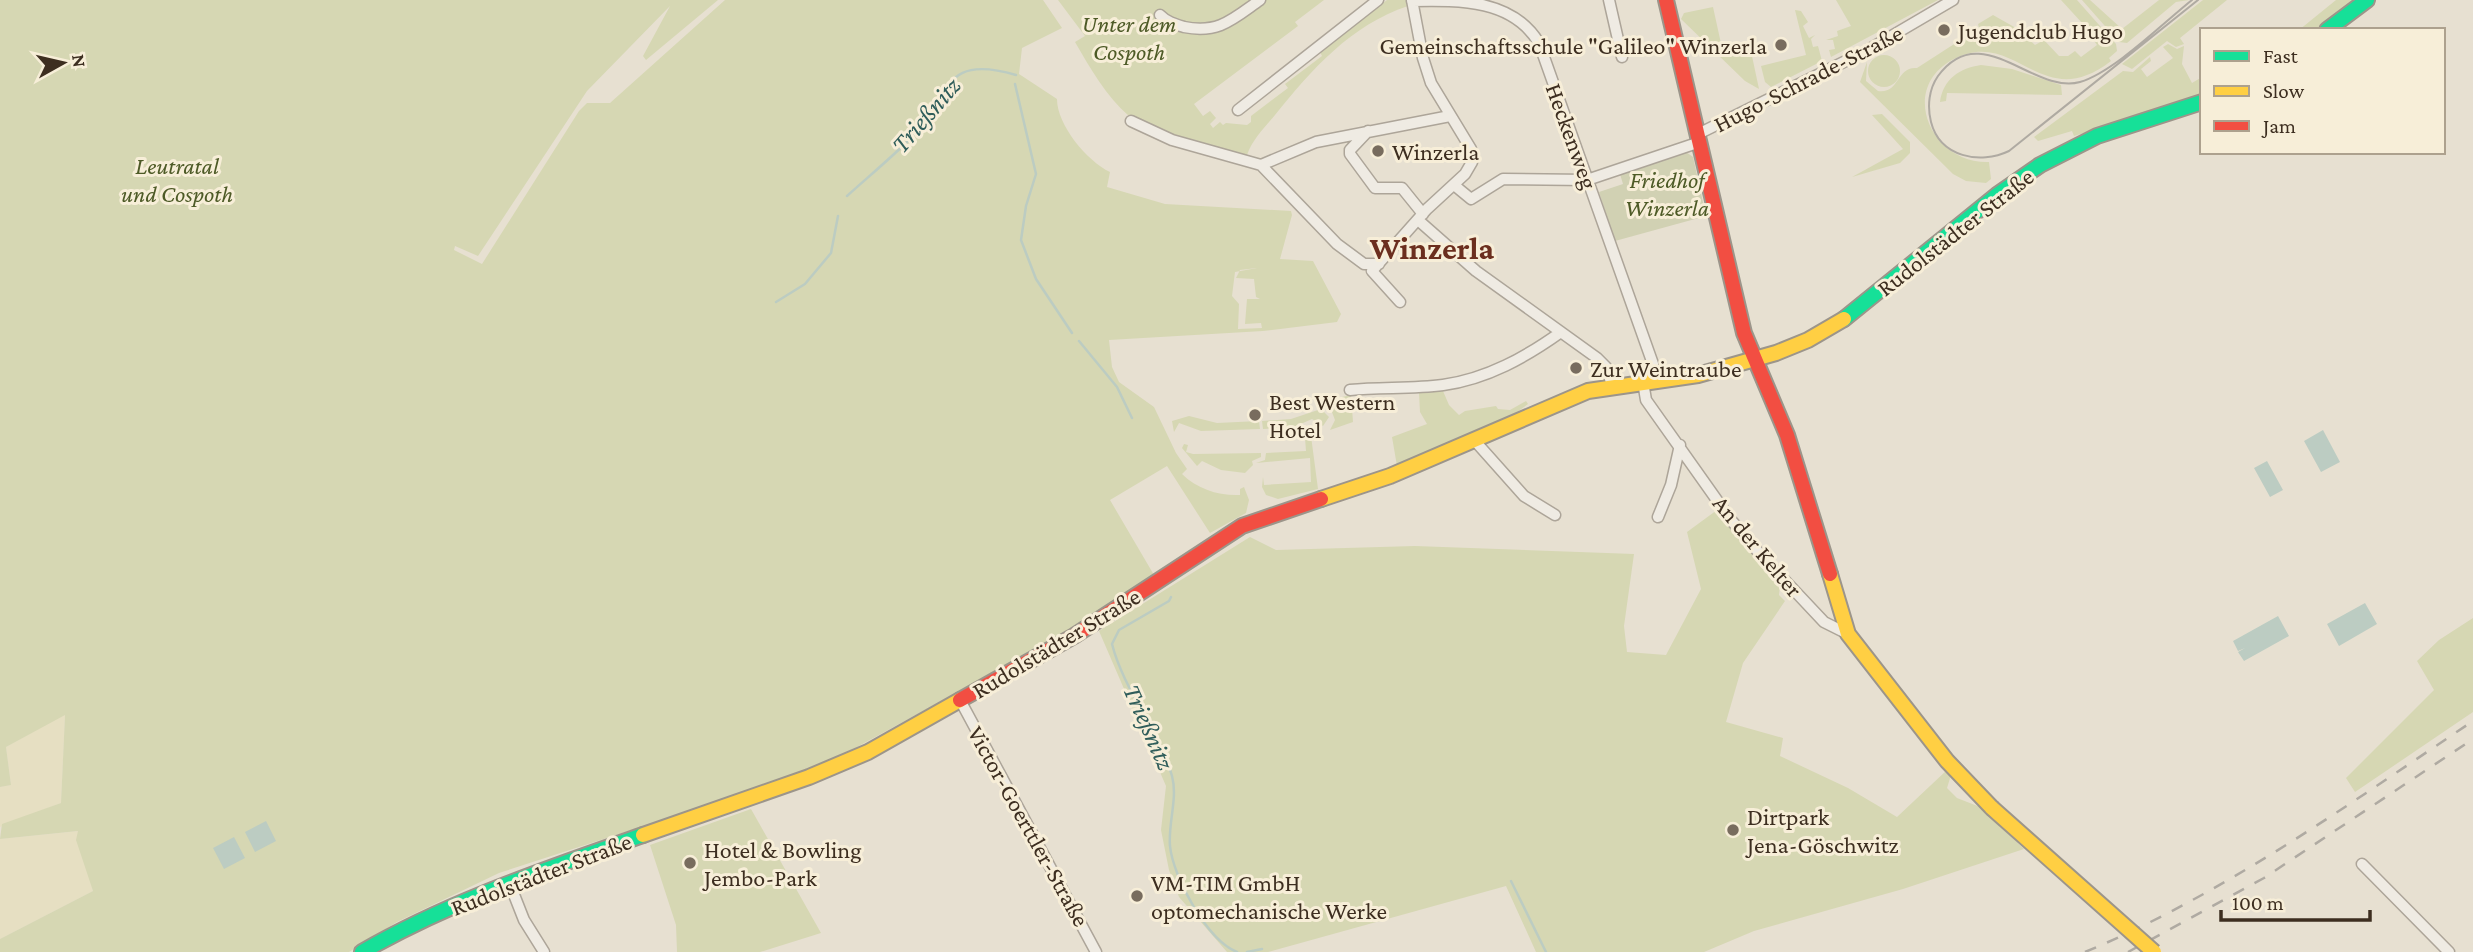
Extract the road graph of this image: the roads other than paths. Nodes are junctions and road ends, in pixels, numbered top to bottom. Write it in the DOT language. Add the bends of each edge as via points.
graph roads {
  1 [pos="1260,0"];
  2 [pos="1378,0"];
  3 [pos="1609,0"];
  4 [pos="1666,0"];
  5 [pos="1953,0"];
  6 [pos="2367,0"];
  7 [pos="1412,1"];
  8 [pos="1160,15"];
  9 [pos="2330,28"];
  10 [pos="1622,57"];
  11 [pos="2200,103"];
  12 [pos="1238,110"];
  13 [pos="1450,116"];
  14 [pos="1131,121"];
  15 [pos="1368,131"];
  16 [pos="1699,138"];
  17 [pos="1261,165"];
  18 [pos="1587,180"];
  19 [pos="1454,185"];
  20 [pos="1420,217"];
  21 [pos="1380,263"];
  22 [pos="1400,302"];
  23 [pos="1561,332"];
  24 [pos="1756,359"];
  25 [pos="1653,364"];
  26 [pos="1643,382"];
  27 [pos="1612,385"];
  28 [pos="1350,390"];
  29 [pos="1475,441"];
  30 [pos="1680,445"];
  31 [pos="1555,515"];
  32 [pos="1658,517"];
  33 [pos="1848,634"];
  34 [pos="960,700"];
  35 [pos="2362,864"];
  36 [pos="509,881"];
  37 [pos="362,952"];
  38 [pos="544,952"];
  39 [pos="1096,952"];
  40 [pos="2154,952"];
  41 [pos="2449,952"];
  1 -- 8 [label="street" via="1217,29 1174,24"];
  2 -- 12 [label="street"];
  3 -- 10 [label="street"];
  4 -- 16 [label="street"];
  5 -- 16 [label="street, Hugo-Schrade-Straße" via="1867,51"];
  6 -- 9 [label="street"];
  7 -- 13 [label="street" via="1426,72"];
  7 -- 18 [label="street, Heckenweg" via="1483,2 1499,5 1525,20 1539,43"];
  11 -- 24 [label="street, Rudolstädter Straße" via="2097,136 2040,165 1866,303 1808,340"];
  13 -- 15 [label="street"];
  13 -- 19 [label="street" via="1473,157 1470,168"];
  14 -- 17 [label="street" via="1172,140"];
  15 -- 17 [label="street" via="1311,143"];
  15 -- 20 [label="street" via="1350,154 1373,186 1402,188"];
  16 -- 18 [label="street, Hugo-Schrade-Straße"];
  16 -- 24 [label="street" via="1744,333"];
  17 -- 21 [label="street" via="1337,244 1364,264"];
  18 -- 19 [label="street, Hugo-Schrade-Straße" via="1504,178 1471,199"];
  18 -- 25 [label="street, Heckenweg"];
  19 -- 20 [label="street"];
  20 -- 21 [label="street"];
  20 -- 23 [label="street" via="1482,276"];
  21 -- 22 [label="street" via="1372,271"];
  23 -- 27 [label="street" via="1606,367"];
  23 -- 28 [label="street" via="1521,358 1475,378 1433,386"];
  24 -- 26 [label="street, Rudolstädter Straße" via="1698,375"];
  24 -- 33 [label="street" via="1781,415"];
  26 -- 27 [label="street, Rudolstädter Straße"];
  26 -- 30 [label="street, An der Kelter" via="1646,400"];
  27 -- 29 [label="street, Rudolstädter Straße" via="1588,391"];
  29 -- 31 [label="street" via="1524,496"];
  29 -- 34 [label="street, Rudolstädter Straße" via="1390,476 1241,526 1074,636"];
  30 -- 32 [label="street"];
  30 -- 33 [label="street, An der Kelter" via="1760,554 1825,622"];
  33 -- 40 [label="street, bridge" via="1947,761 1992,808"];
  34 -- 36 [label="street, Rudolstädter Straße" via="868,752 809,777"];
  34 -- 39 [label="street, Victor-Goerttler-Straße"];
  35 -- 41 [label="street"];
  36 -- 37 [label="street, Rudolstädter Straße"];
  36 -- 38 [label="street" via="524,920"];
}
